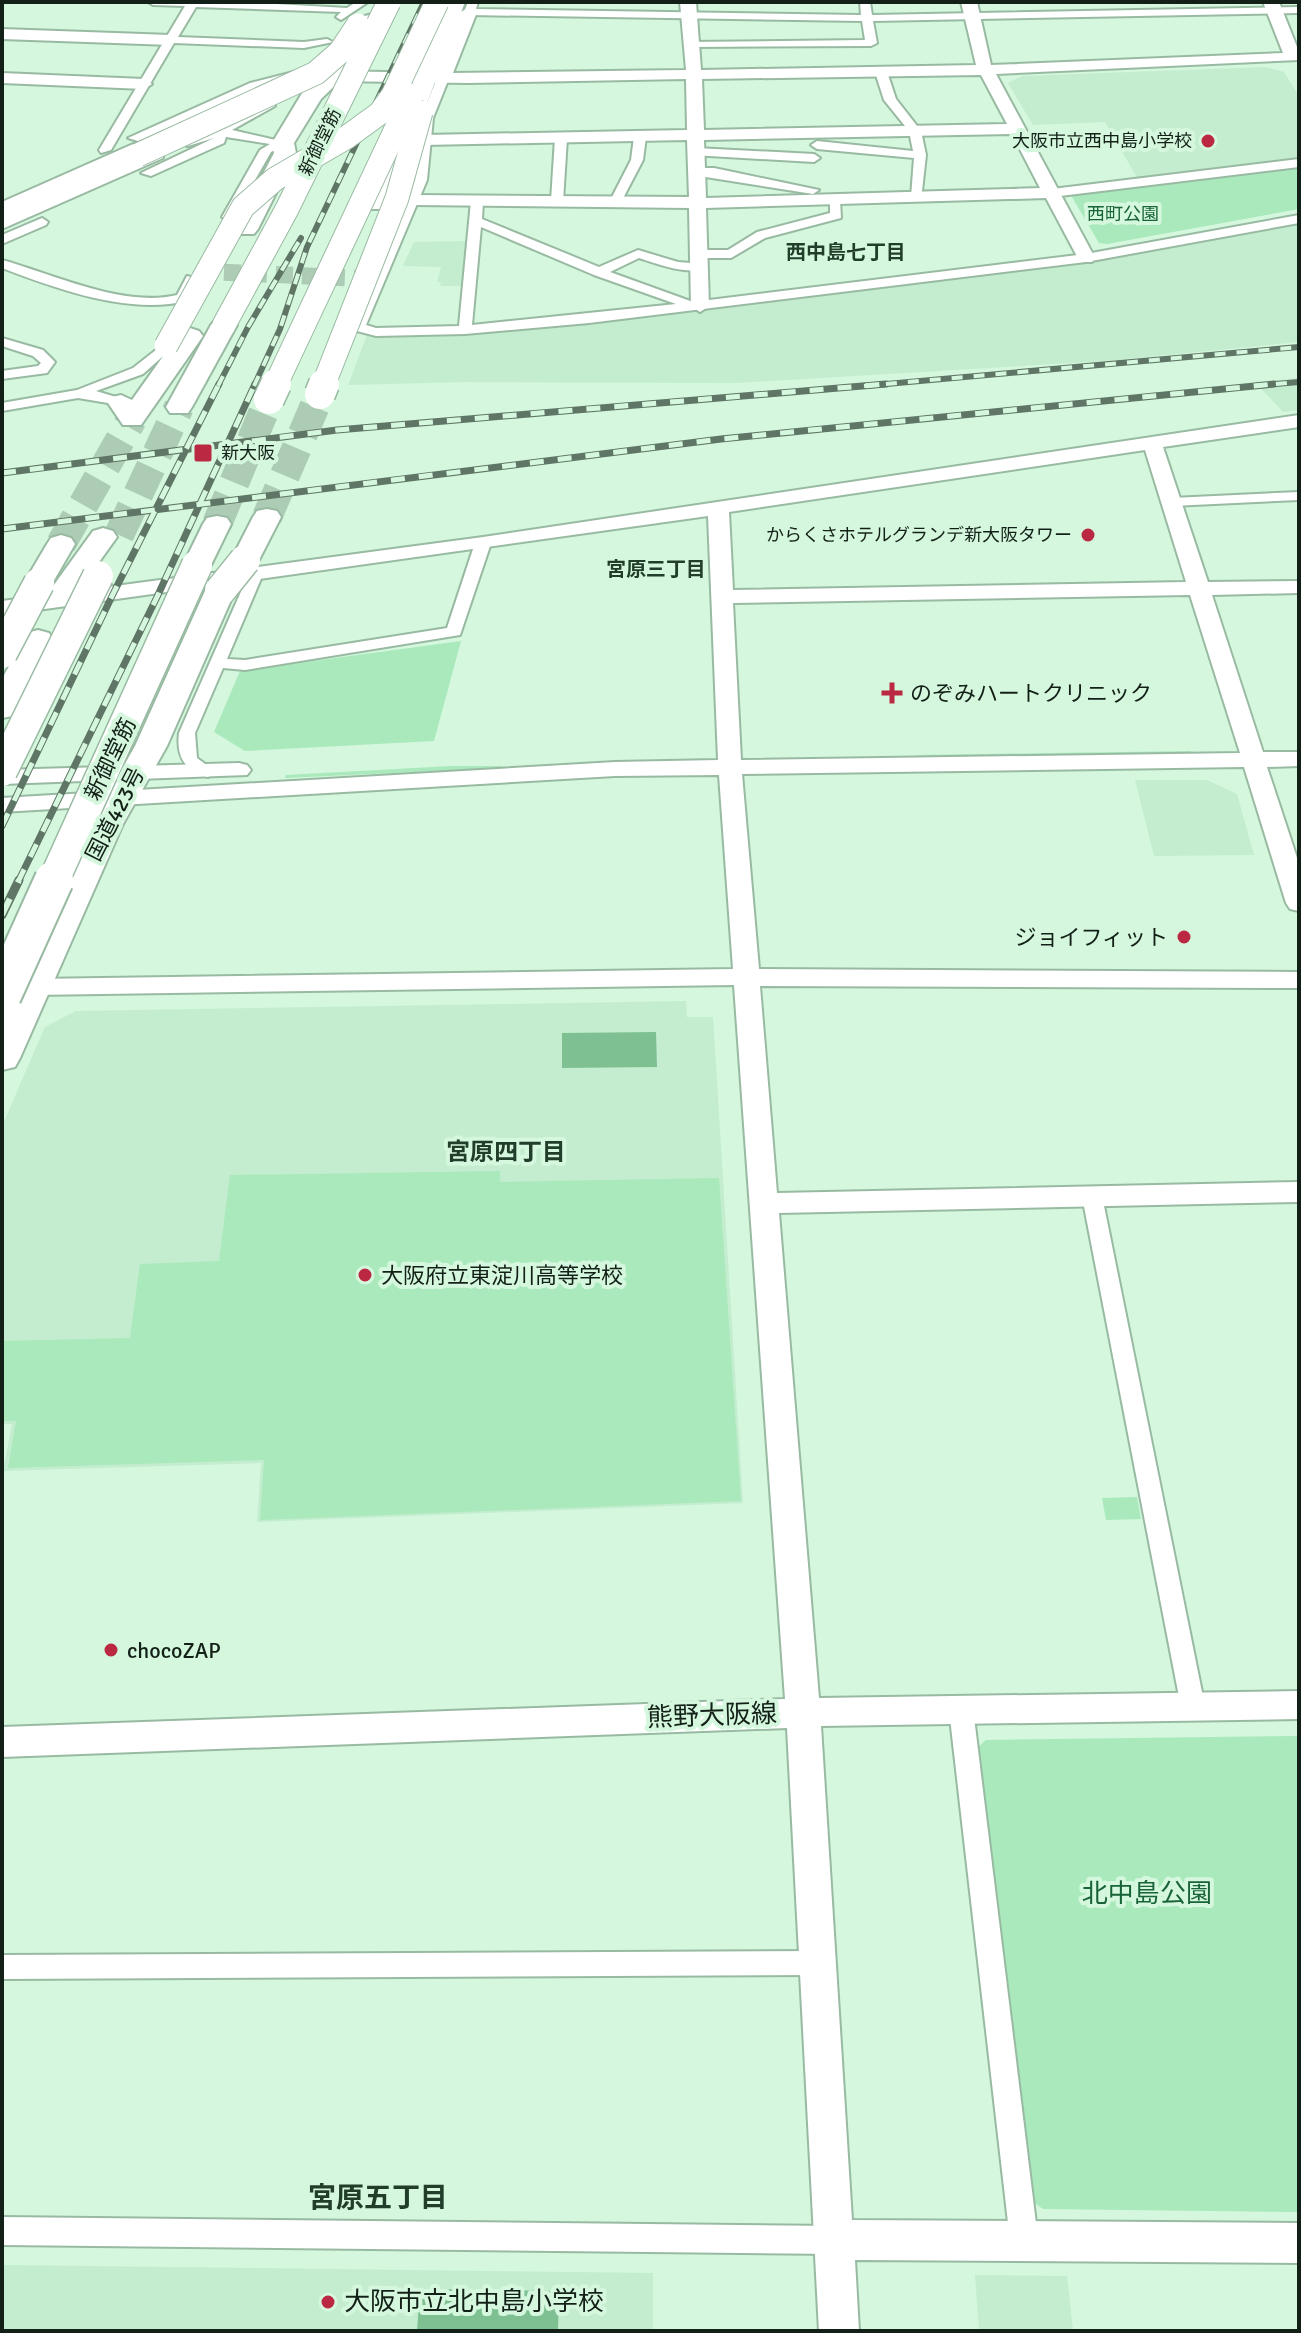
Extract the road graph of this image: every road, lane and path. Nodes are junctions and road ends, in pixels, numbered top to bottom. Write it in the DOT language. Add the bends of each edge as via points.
graph roads {
  1 [pos="153,2"];
  2 [pos="437,2"];
  3 [pos="865,2"];
  4 [pos="193,3"];
  5 [pos="376,4"];
  6 [pos="463,5"];
  7 [pos="1273,6"];
  8 [pos="343,9"];
  9 [pos="688,10"];
  10 [pos="970,10"];
  11 [pos="1299,10"];
  12 [pos="867,18"];
  13 [pos="2,34"];
  14 [pos="171,40"];
  15 [pos="327,42"];
  16 [pos="438,43"];
  17 [pos="691,44"];
  18 [pos="1297,61"];
  19 [pos="986,70"];
  20 [pos="881,72"];
  21 [pos="694,75"];
  22 [pos="333,76"];
  23 [pos="2,78"];
  24 [pos="435,83"];
  25 [pos="144,84"];
  26 [pos="1017,129"];
  27 [pos="915,131"];
  28 [pos="220,132"];
  29 [pos="640,137"];
  30 [pos="561,138"];
  31 [pos="424,140"];
  32 [pos="283,143"];
  33 [pos="696,144"];
  34 [pos="817,145"];
  35 [pos="105,150"];
  36 [pos="920,155"];
  37 [pos="1299,163"];
  38 [pos="697,172"];
  39 [pos="1052,193"];
  40 [pos="814,195"];
  41 [pos="2,196"];
  42 [pos="917,197"];
  43 [pos="413,200"];
  44 [pos="834,200"];
  45 [pos="477,201"];
  46 [pos="557,201"];
  47 [pos="616,201"];
  48 [pos="698,202"];
  49 [pos="2,207"];
  50 [pos="2,216"];
  51 [pos="1299,219"];
  52 [pos="473,222"];
  53 [pos="2,225"];
  54 [pos="2,240"];
  55 [pos="1086,258"];
  56 [pos="699,261"];
  57 [pos="2,264"];
  58 [pos="599,272"];
  59 [pos="700,306"];
  60 [pos="465,330"];
  61 [pos="178,341"];
  62 [pos="2,342"];
  63 [pos="2,375"];
  64 [pos="320,394"];
  65 [pos="69,396"];
  66 [pos="295,396"];
  67 [pos="269,399"];
  68 [pos="156,405"];
  69 [pos="2,407"];
  70 [pos="1299,421"];
  71 [pos="1150,442"];
  72 [pos="1299,496"];
  73 [pos="1172,502"];
  74 [pos="718,506"];
  75 [pos="243,520"];
  76 [pos="90,539"];
  77 [pos="483,543"];
  78 [pos="255,574"];
  79 [pos="1299,587"];
  80 [pos="1199,589"];
  81 [pos="724,597"];
  82 [pos="11,607"];
  83 [pos="2,642"];
  84 [pos="2,653"];
  85 [pos="216,663"];
  86 [pos="2,709"];
  87 [pos="1299,743"];
  88 [pos="1251,752"];
  89 [pos="730,757"];
  90 [pos="1299,759"];
  91 [pos="2,771"];
  92 [pos="208,772"];
  93 [pos="2,777"];
  94 [pos="127,785"];
  95 [pos="2,805"];
  96 [pos="1299,903"];
  97 [pos="747,977"];
  98 [pos="1299,980"];
  99 [pos="18,991"];
  100 [pos="2,1058"];
  101 [pos="1299,1192"];
  102 [pos="1092,1196"];
  103 [pos="764,1203"];
  104 [pos="1299,1705"];
  105 [pos="1193,1707"];
  106 [pos="961,1709"];
  107 [pos="803,1713"];
  108 [pos="2,1742"];
  109 [pos="818,1963"];
  110 [pos="2,1967"];
  111 [pos="2,2231"];
  112 [pos="834,2240"];
  113 [pos="1024,2240"];
  114 [pos="1299,2243"];
  115 [pos="839,2331"];
  1 -- 4 [label="street"];
  2 -- 61 [label="highway, bridge" via="380,113 275,179 243,207"];
  3 -- 12 [label="street"];
  4 -- 8 [label="street"];
  4 -- 14 [label="street"];
  5 -- 8 [label="street"];
  5 -- 22 [label="highway" via="354,54"];
  5 -- 50 [label="highway, bridge" via="345,46 316,73"];
  5 -- 68 [label="highway, 新御堂筋, bridge" via="287,209"];
  6 -- 9 [label="street"];
  6 -- 16 [label="highway"];
  6 -- 24 [label="highway"];
  7 -- 10 [label="street"];
  7 -- 11 [label="street"];
  7 -- 18 [label="street"];
  8 -- 15 [label="street"];
  9 -- 12 [label="street"];
  9 -- 17 [label="street"];
  10 -- 12 [label="street"];
  10 -- 19 [label="street"];
  12 -- 17 [label="street" via="871,43"];
  13 -- 14 [label="street"];
  14 -- 15 [label="street"];
  14 -- 25 [label="street"];
  15 -- 22 [label="street"];
  16 -- 64 [label="highway, bridge" via="405,175"];
  16 -- 67 [label="highway, bridge"];
  17 -- 21 [label="street"];
  18 -- 19 [label="street"];
  19 -- 20 [label="street"];
  19 -- 26 [label="street"];
  20 -- 21 [label="street"];
  20 -- 27 [label="street" via="890,100"];
  21 -- 24 [label="street"];
  21 -- 33 [label="street"];
  22 -- 24 [label="street"];
  22 -- 28 [label="street"];
  22 -- 32 [label="highway" via="305,106"];
  22 -- 35 [label="street" via="302,71 254,85"];
  22 -- 49 [label="street" via="267,89"];
  23 -- 25 [label="street"];
  24 -- 31 [label="street"];
  24 -- 66 [label="highway" via="412,107"];
  25 -- 35 [label="street"];
  26 -- 27 [label="street"];
  26 -- 39 [label="street"];
  27 -- 34 [label="street"];
  27 -- 36 [label="street"];
  28 -- 32 [label="street"];
  28 -- 53 [label="street"];
  28 -- 54 [label="street" via="220,140"];
  29 -- 30 [label="street"];
  29 -- 33 [label="street"];
  29 -- 47 [label="street" via="637,160"];
  30 -- 31 [label="street"];
  30 -- 46 [label="street"];
  31 -- 43 [label="street" via="421,180"];
  32 -- 57 [label="street" via="266,150 182,298 156,304"];
  32 -- 61 [label="highway" via="285,153 246,229"];
  33 -- 34 [label="street"];
  33 -- 34 [label="street"];
  33 -- 38 [label="street"];
  34 -- 36 [label="street"];
  34 -- 40 [label="street" via="809,173"];
  35 -- 41 [label="street"];
  36 -- 42 [label="street"];
  37 -- 39 [label="street"];
  38 -- 40 [label="street"];
  38 -- 48 [label="street"];
  39 -- 42 [label="street"];
  39 -- 55 [label="street"];
  40 -- 44 [label="street"];
  40 -- 48 [label="street"];
  42 -- 44 [label="street"];
  43 -- 45 [label="street"];
  43 -- 60 [label="street" via="358,327 376,332"];
  44 -- 56 [label="street" via="837,215 761,235 731,254"];
  45 -- 46 [label="street"];
  45 -- 52 [label="street"];
  46 -- 47 [label="street"];
  47 -- 48 [label="street"];
  48 -- 56 [label="street"];
  51 -- 55 [label="street"];
  52 -- 58 [label="street"];
  52 -- 60 [label="street"];
  55 -- 59 [label="street"];
  56 -- 58 [label="street" via="677,266 638,254"];
  56 -- 59 [label="street"];
  58 -- 59 [label="street"];
  59 -- 60 [label="street"];
  61 -- 65 [label="street" via="138,371"];
  61 -- 68 [label="highway"];
  61 -- 68 [label="highway"];
  62 -- 63 [label="street" via="38,353 48,362 42,370"];
  65 -- 68 [label="street"];
  65 -- 69 [label="street"];
  70 -- 71 [label="street"];
  71 -- 73 [label="street"];
  71 -- 74 [label="street"];
  72 -- 73 [label="street"];
  73 -- 80 [label="street"];
  74 -- 77 [label="street"];
  74 -- 81 [label="street"];
  75 -- 94 [label="highway, 国道423号" via="214,603 151,746"];
  75 -- 99 [label="highway, 新御堂筋, bridge" via="73,834"];
  76 -- 84 [label="highway, bridge"];
  76 -- 86 [label="highway"];
  76 -- 91 [label="highway, bridge"];
  77 -- 78 [label="street"];
  77 -- 85 [label="street" via="454,632 245,665"];
  78 -- 82 [label="street"];
  78 -- 85 [label="street"];
  79 -- 80 [label="street"];
  80 -- 81 [label="street"];
  80 -- 88 [label="street"];
  81 -- 89 [label="street"];
  82 -- 83 [label="street"];
  85 -- 92 [label="street" via="185,746 193,766"];
  87 -- 88 [label="street"];
  88 -- 89 [label="street"];
  88 -- 90 [label="street"];
  88 -- 96 [label="street"];
  89 -- 92 [label="street" via="610,750"];
  89 -- 94 [label="street" via="615,769"];
  89 -- 97 [label="street"];
  92 -- 94 [label="street"];
  93 -- 94 [label="street"];
  94 -- 95 [label="street"];
  94 -- 99 [label="highway, 国道423号"];
  97 -- 98 [label="street"];
  97 -- 99 [label="street"];
  97 -- 103 [label="street"];
  99 -- 100 [label="highway, 国道423号"];
  101 -- 102 [label="street"];
  102 -- 103 [label="street"];
  102 -- 105 [label="street"];
  103 -- 107 [label="street"];
  104 -- 105 [label="street"];
  105 -- 106 [label="street"];
  106 -- 107 [label="street"];
  106 -- 113 [label="street"];
  107 -- 108 [label="street, 熊野大阪線"];
  107 -- 109 [label="street, 熊野大阪線"];
  109 -- 110 [label="street"];
  109 -- 112 [label="street, 熊野大阪線"];
  111 -- 112 [label="street"];
  112 -- 113 [label="street"];
  112 -- 115 [label="street, 熊野大阪線"];
  113 -- 114 [label="street"];
}
